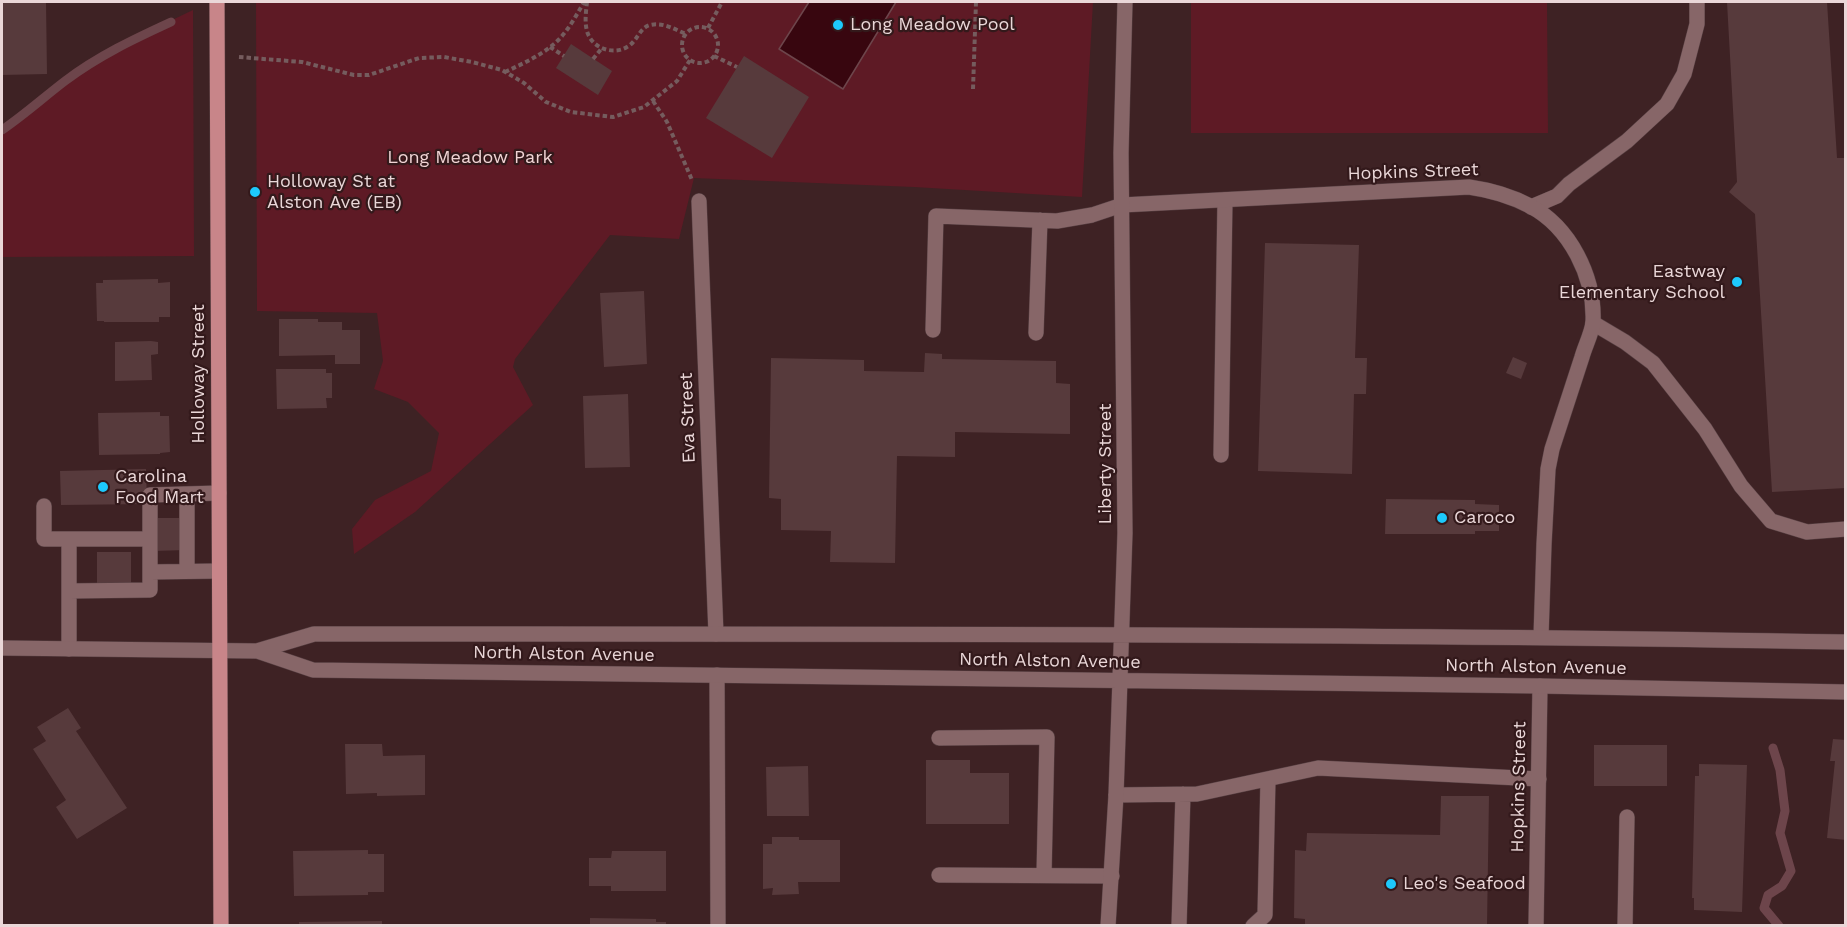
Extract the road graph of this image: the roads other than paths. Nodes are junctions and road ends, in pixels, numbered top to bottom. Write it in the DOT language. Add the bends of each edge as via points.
graph roads {
  1 [pos="217,2"];
  2 [pos="1125,2"];
  3 [pos="1697,2"];
  4 [pos="1225,200"];
  5 [pos="699,201"];
  6 [pos="1122,205"];
  7 [pos="1531,207"];
  8 [pos="1040,220"];
  9 [pos="1593,323"];
  10 [pos="933,330"];
  11 [pos="1036,333"];
  12 [pos="1221,455"];
  13 [pos="219,493"];
  14 [pos="187,494"];
  15 [pos="44,506"];
  16 [pos="1845,529"];
  17 [pos="69,539"];
  18 [pos="150,539"];
  19 [pos="219,571"];
  20 [pos="150,572"];
  21 [pos="187,572"];
  22 [pos="69,591"];
  23 [pos="716,634"];
  24 [pos="1122,634"];
  25 [pos="1541,637"];
  26 [pos="1845,642"];
  27 [pos="2,648"];
  28 [pos="69,649"];
  29 [pos="219,650"];
  30 [pos="257,651"];
  31 [pos="717,675"];
  32 [pos="1120,681"];
  33 [pos="1540,686"];
  34 [pos="1845,692"];
  35 [pos="939,738"];
  36 [pos="1268,779"];
  37 [pos="1539,779"];
  38 [pos="1184,794"];
  39 [pos="1116,795"];
  40 [pos="1628,817"];
  41 [pos="939,874"];
  42 [pos="1044,875"];
  43 [pos="1112,876"];
  44 [pos="221,926"];
  45 [pos="718,926"];
  46 [pos="1108,926"];
  47 [pos="1179,926"];
  48 [pos="1253,926"];
  49 [pos="1536,926"];
  50 [pos="1625,926"];
  1 -- 13 [label="main road, Holloway Street"];
  2 -- 6 [label="main road, Liberty Street"];
  3 -- 7 [label="main road" via="1684,74 1667,104 1557,196"];
  4 -- 6 [label="main road, Hopkins Street"];
  4 -- 7 [label="main road, Hopkins Street" via="1469,187 1489,190"];
  4 -- 12 [label="main road"];
  5 -- 23 [label="main road, Eva Street"];
  6 -- 8 [label="main road, Hopkins Street" via="1092,216"];
  6 -- 24 [label="main road, Liberty Street" via="1126,488"];
  7 -- 9 [label="main road, Hopkins Street" via="1555,225 1575,252 1591,292"];
  8 -- 10 [label="main road, Hopkins Street" via="936,216"];
  8 -- 11 [label="main road"];
  9 -- 16 [label="main road" via="1653,363 1705,429 1741,486 1771,521 1807,532"];
  9 -- 25 [label="main road, Hopkins Street" via="1548,469"];
  13 -- 14 [label="main road"];
  13 -- 19 [label="main road, Holloway Street"];
  14 -- 18 [label="main road" via="150,495"];
  14 -- 21 [label="main road"];
  15 -- 17 [label="main road" via="44,539"];
  17 -- 18 [label="main road"];
  17 -- 22 [label="main road"];
  18 -- 20 [label="main road"];
  19 -- 21 [label="main road"];
  19 -- 29 [label="main road, Holloway Street"];
  20 -- 21 [label="main road"];
  20 -- 22 [label="main road" via="150,590"];
  22 -- 28 [label="main road"];
  23 -- 24 [label="main road, North Alston Avenue"];
  23 -- 30 [label="main road, North Alston Avenue" via="314,634"];
  24 -- 25 [label="main road, North Alston Avenue"];
  24 -- 32 [label="main road, Liberty Street"];
  25 -- 26 [label="main road, North Alston Avenue"];
  27 -- 28 [label="main road, North Alston Avenue"];
  28 -- 29 [label="main road, North Alston Avenue"];
  29 -- 30 [label="main road, North Alston Avenue"];
  29 -- 44 [label="main road, Holloway Street"];
  30 -- 31 [label="main road, North Alston Avenue" via="313,670"];
  31 -- 32 [label="main road, North Alston Avenue"];
  31 -- 45 [label="main road"];
  32 -- 33 [label="main road, North Alston Avenue"];
  32 -- 39 [label="main road, Liberty Street"];
  33 -- 34 [label="main road, North Alston Avenue"];
  33 -- 37 [label="main road, Hopkins Street"];
  35 -- 42 [label="main road" via="1047,737"];
  36 -- 37 [label="main road" via="1318,768"];
  36 -- 38 [label="main road"];
  36 -- 48 [label="main road" via="1264,915"];
  37 -- 49 [label="main road, Hopkins Street"];
  38 -- 39 [label="main road"];
  38 -- 47 [label="main road"];
  39 -- 43 [label="main road, Liberty Street"];
  40 -- 50 [label="main road"];
  41 -- 42 [label="main road"];
  42 -- 43 [label="main road"];
  43 -- 46 [label="main road, Liberty Street"];
}
